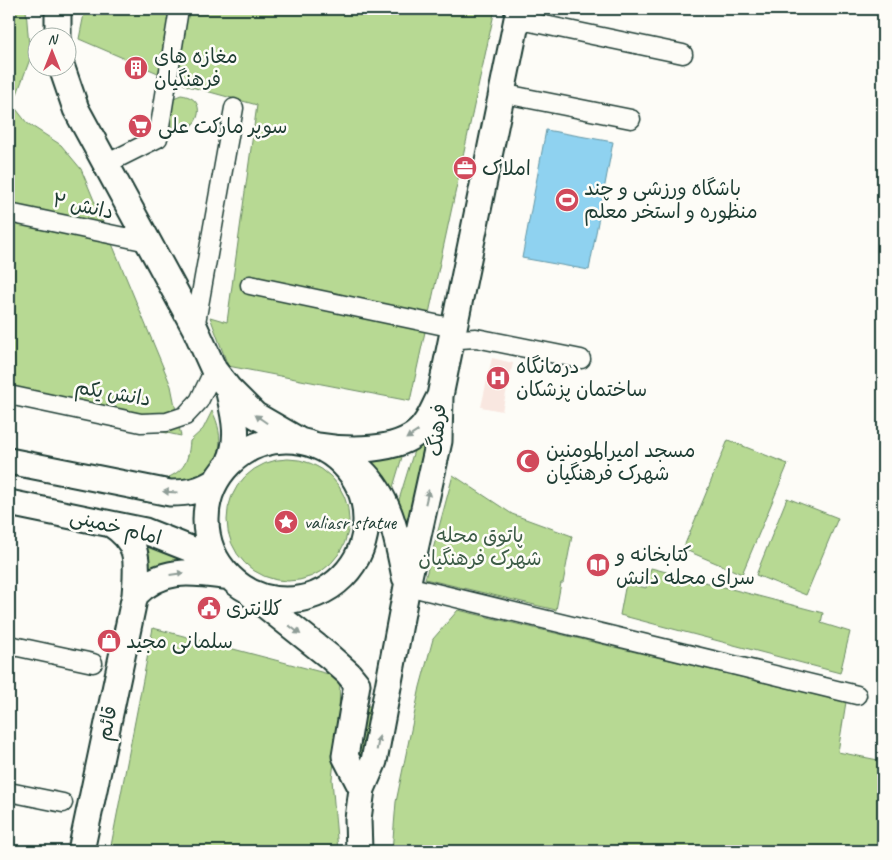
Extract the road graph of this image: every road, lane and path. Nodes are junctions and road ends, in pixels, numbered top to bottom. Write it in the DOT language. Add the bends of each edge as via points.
graph roads {
  1 [pos="58,9"];
  2 [pos="178,9"];
  3 [pos="518,14"];
  4 [pos="58,28"];
  5 [pos="683,54"];
  6 [pos="65,78"];
  7 [pos="501,93"];
  8 [pos="234,108"];
  9 [pos="631,119"];
  10 [pos="106,164"];
  11 [pos="9,213"];
  12 [pos="148,242"];
  13 [pos="250,285"];
  14 [pos="195,328"];
  15 [pos="452,338"];
  16 [pos="581,359"];
  17 [pos="221,379"];
  18 [pos="9,396"];
  19 [pos="440,396"];
  20 [pos="315,447"];
  21 [pos="9,461"];
  22 [pos="223,472"];
  23 [pos="9,503"];
  24 [pos="111,524"];
  25 [pos="231,577"];
  26 [pos="406,586"];
  27 [pos="135,595"];
  28 [pos="9,645"];
  29 [pos="93,663"];
  30 [pos="357,684"];
  31 [pos="388,688"];
  32 [pos="857,695"];
  33 [pos="362,788"];
  34 [pos="9,792"];
  35 [pos="63,803"];
  36 [pos="81,851"];
  37 [pos="359,851"];
  1 -- 4 [label="street"];
  2 -- 10 [label="street" via="158,138"];
  3 -- 5 [label="street"];
  3 -- 7 [label="street, فرهنگ"];
  6 -- 10 [label="street" via="76,109"];
  7 -- 9 [label="street"];
  7 -- 15 [label="street, فرهنگ"];
  8 -- 14 [label="street"];
  10 -- 12 [label="street"];
  11 -- 12 [label="street, دانش ۲"];
  12 -- 14 [label="street"];
  13 -- 15 [label="street"];
  14 -- 17 [label="street"];
  15 -- 16 [label="street" via="476,338"];
  15 -- 19 [label="street, فرهنگ"];
  17 -- 18 [label="street, دانش یکم" via="184,416 166,422 141,423"];
  20 -- 17 [label="street, one-way" via="255,415"];
  17 -- 22 [label="street" via="236,424 234,452"];
  19 -- 20 [label="street, one-way" via="421,429 407,439 350,450"];
  26 -- 19 [label="street, فرهنگ, one-way" via="439,441"];
  20 -- 22 [label="street" via="282,440 263,444 245,452"];
  20 -- 25 [label="street" via="347,467 358,483 367,521 357,559 346,575 330,587 313,596 294,600 274,600 255,594"];
  20 -- 26 [label="street" via="353,464 382,498 396,537"];
  22 -- 21 [label="street, امام خمینی, one-way" via="204,489 170,493"];
  22 -- 25 [label="street" via="209,497 207,536"];
  23 -- 24 [label="street, امام خمینی"];
  24 -- 25 [label="street, امام خمینی" via="145,532 193,550"];
  24 -- 27 [label="street, قائم" via="132,544 137,565"];
  27 -- 25 [label="street, one-way" via="159,577 176,573"];
  25 -- 30 [label="street, one-way" via="330,657"];
  26 -- 31 [label="street, فرهنگ"];
  26 -- 32 [label="street"];
  27 -- 36 [label="street, قائم"];
  28 -- 29 [label="street"];
  30 -- 31 [label="street" via="370,693"];
  30 -- 33 [label="street" via="345,756"];
  33 -- 31 [label="street, فرهنگ, one-way" via="374,760"];
  33 -- 37 [label="street, فرهنگ" via="358,819"];
  34 -- 35 [label="street"];
}
